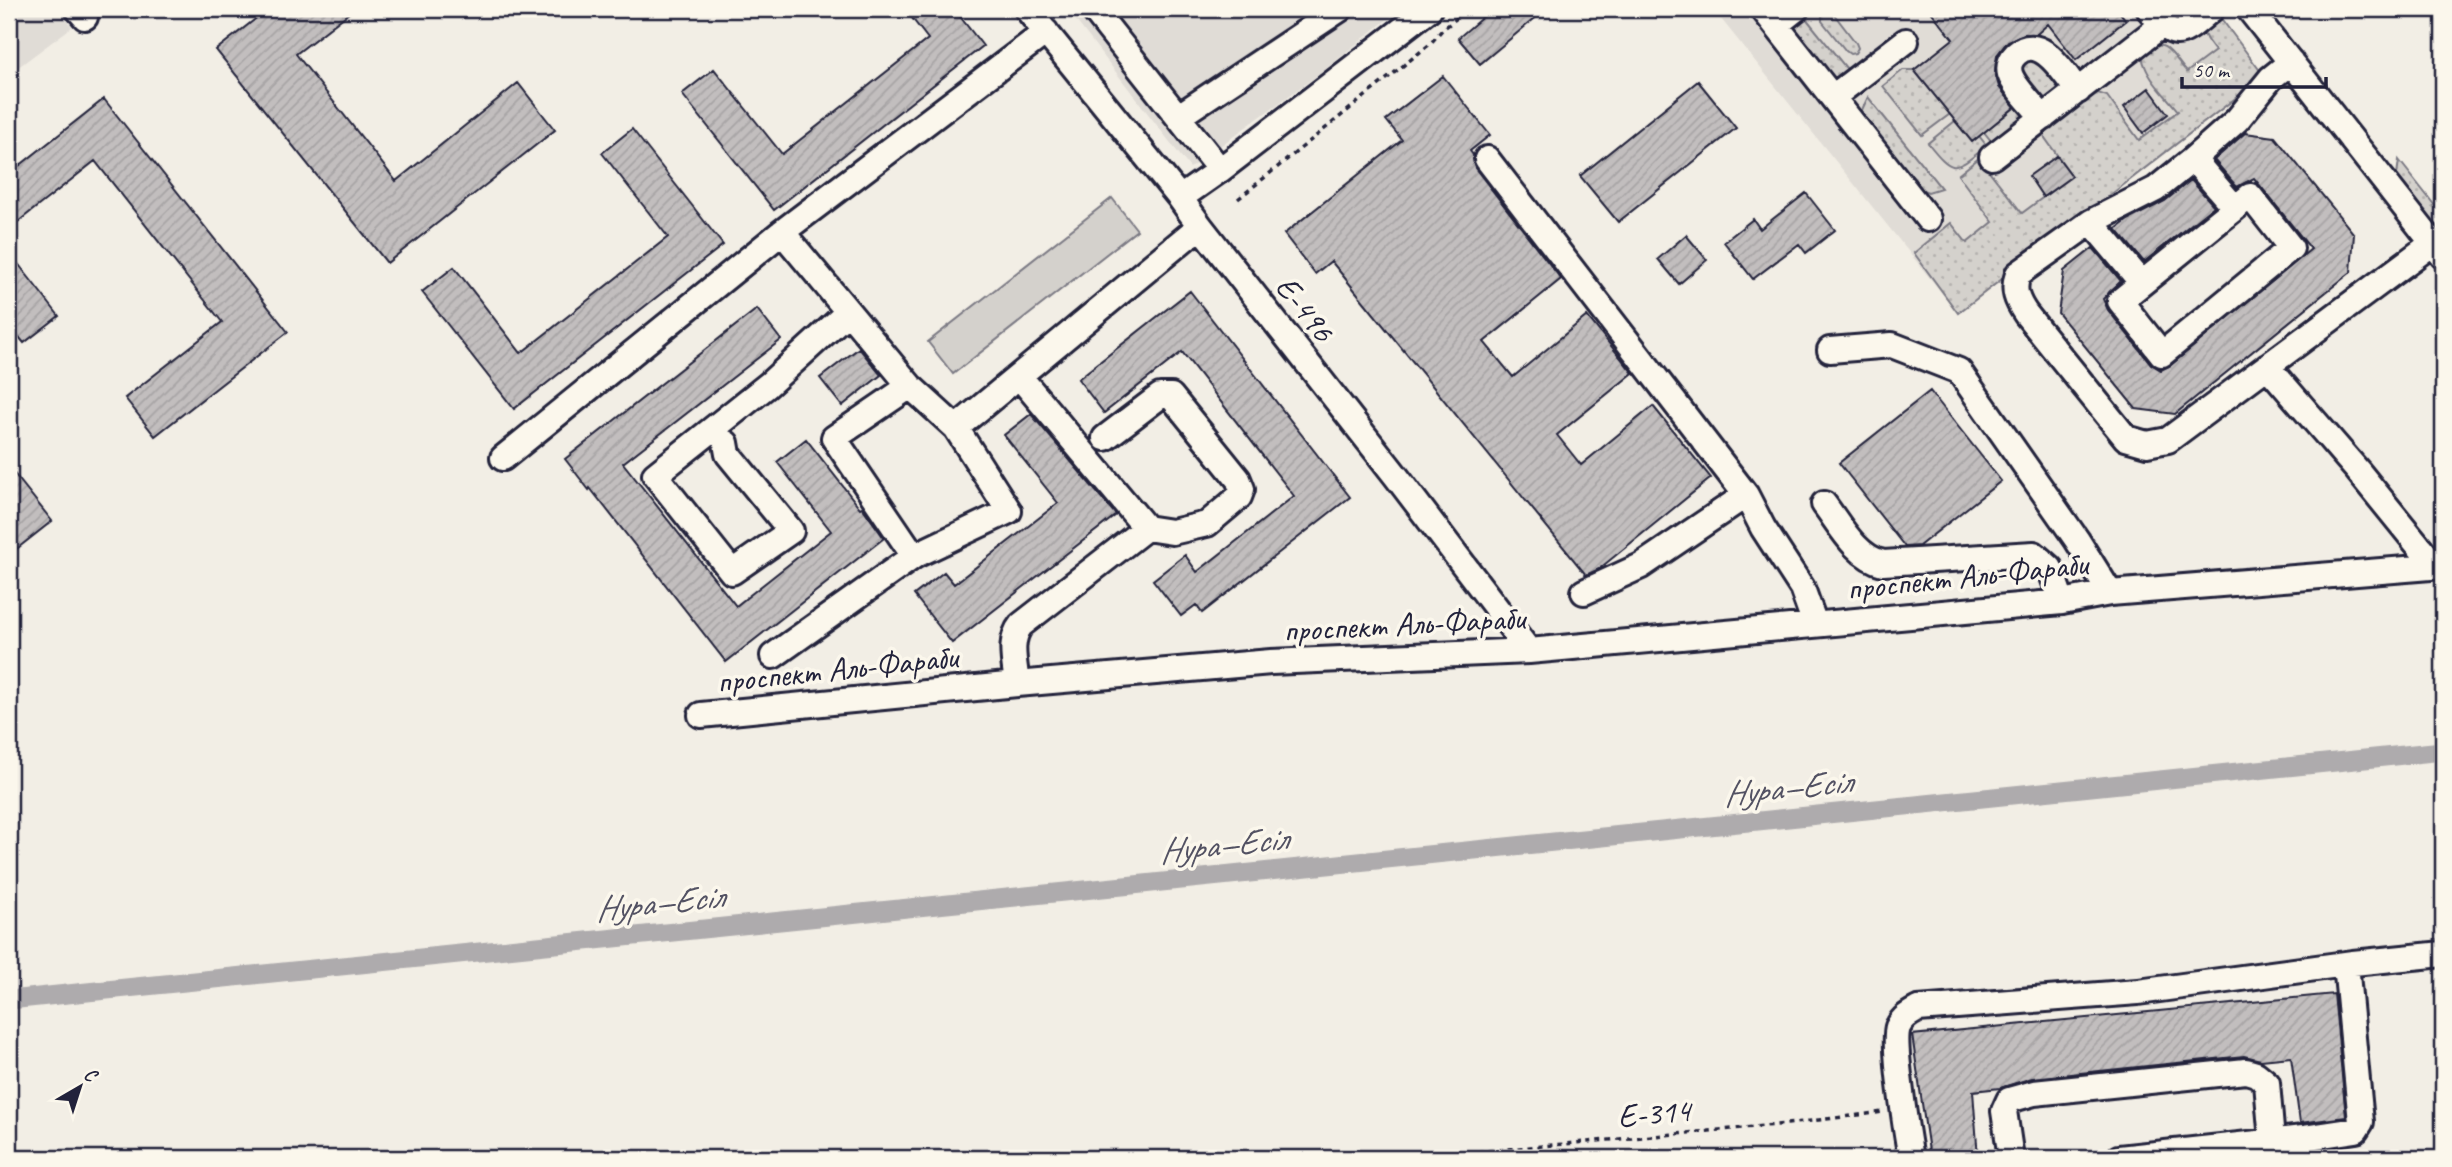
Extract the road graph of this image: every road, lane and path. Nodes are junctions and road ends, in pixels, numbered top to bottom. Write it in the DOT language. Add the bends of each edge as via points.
graph roads {
  1 [pos="1027,9"];
  2 [pos="1340,9"];
  3 [pos="1429,9"];
  4 [pos="1468,9"];
  5 [pos="1796,9"];
  6 [pos="2212,9"];
  7 [pos="2249,9"];
  8 [pos="1099,11"];
  9 [pos="1769,17"];
  10 [pos="2155,17"];
  11 [pos="1046,32"];
  12 [pos="1906,41"];
  13 [pos="2291,62"];
  14 [pos="2078,91"];
  15 [pos="1833,97"];
  16 [pos="1178,116"];
  17 [pos="2043,118"];
  18 [pos="1992,157"];
  19 [pos="1487,159"];
  20 [pos="2193,159"];
  21 [pos="1220,170"];
  22 [pos="1180,198"];
  23 [pos="1238,199"];
  24 [pos="2235,208"];
  25 [pos="1928,219"];
  26 [pos="2091,222"];
  27 [pos="1200,226"];
  28 [pos="782,232"];
  29 [pos="2438,250"];
  30 [pos="2142,284"];
  31 [pos="848,312"];
  32 [pos="1830,350"];
  33 [pos="2267,366"];
  34 [pos="1019,376"];
  35 [pos="910,386"];
  36 [pos="956,428"];
  37 [pos="1105,438"];
  38 [pos="726,443"];
  39 [pos="503,458"];
  40 [pos="1746,495"];
  41 [pos="1824,504"];
  42 [pos="1146,528"];
  43 [pos="914,556"];
  44 [pos="2439,566"];
  45 [pos="1584,592"];
  46 [pos="2110,593"];
  47 [pos="2062,602"];
  48 [pos="1815,624"];
  49 [pos="1529,651"];
  50 [pos="773,656"];
  51 [pos="1017,684"];
  52 [pos="701,715"];
  53 [pos="2443,954"];
  54 [pos="2346,964"];
  55 [pos="1903,1110"];
  56 [pos="2272,1141"];
  57 [pos="1408,1158"];
  58 [pos="1911,1158"];
  59 [pos="2011,1158"];
  60 [pos="2119,1158"];
  1 -- 11 [label="street, E-496"];
  2 -- 16 [label="street"];
  3 -- 21 [label="street"];
  4 -- 23 [label="path"];
  5 -- 9 [label="street"];
  6 -- 10 [label="street" via="2176,33"];
  7 -- 13 [label="street"];
  8 -- 16 [label="street"];
  9 -- 15 [label="street"];
  10 -- 14 [label="street"];
  11 -- 22 [label="street, E-496"];
  11 -- 28 [label="street"];
  12 -- 15 [label="street"];
  13 -- 20 [label="street"];
  13 -- 29 [label="street"];
  14 -- 17 [label="street"];
  14 -- 17 [label="street" via="2048,54 2034,48 2021,51 2011,60 2011,76"];
  15 -- 25 [label="street"];
  16 -- 21 [label="street"];
  17 -- 18 [label="street"];
  19 -- 40 [label="street"];
  20 -- 24 [label="street"];
  20 -- 26 [label="street" via="2156,189"];
  21 -- 22 [label="street"];
  22 -- 27 [label="street, E-496"];
  24 -- 30 [label="street"];
  24 -- 30 [label="street" via="2250,196 2291,248 2162,354 2120,301"];
  26 -- 30 [label="street"];
  26 -- 33 [label="street" via="2018,274 2015,292 2026,314 2126,438 2147,444 2168,440"];
  27 -- 34 [label="street"];
  27 -- 49 [label="street, E-496"];
  28 -- 31 [label="street"];
  28 -- 39 [label="street"];
  29 -- 33 [label="street"];
  31 -- 35 [label="street"];
  31 -- 38 [label="street" via="768,385 654,475 732,572 791,531 728,454"];
  32 -- 46 [label="street" via="1892,345 1959,371"];
  33 -- 44 [label="street"];
  34 -- 36 [label="street"];
  34 -- 42 [label="street"];
  35 -- 36 [label="street"];
  35 -- 43 [label="street" via="834,438"];
  36 -- 43 [label="street" via="1009,511"];
  37 -- 42 [label="street" via="1160,396 1171,396 1238,479 1242,488 1238,497 1207,524 1172,532"];
  40 -- 45 [label="street" via="1640,566"];
  40 -- 48 [label="street" via="1802,588"];
  41 -- 47 [label="street" via="1872,561 2034,554 2049,568"];
  42 -- 51 [label="street" via="1015,632"];
  43 -- 50 [label="street"];
  44 -- 46 [label="street, проспект Аль-Фараби"];
  46 -- 47 [label="street, проспект Аль-Фараби"];
  47 -- 48 [label="street, проспект Аль-Фараби"];
  48 -- 49 [label="street, проспект Аль-Фараби"];
  49 -- 51 [label="street, проспект Аль-Фараби" via="1272,662"];
  51 -- 52 [label="street, проспект Аль-Фараби"];
  53 -- 54 [label="street"];
  54 -- 55 [label="street" via="2137,992 1918,1009 1904,1017 1897,1030"];
  54 -- 56 [label="street" via="2361,1122 2356,1130"];
  55 -- 57 [label="path, E-314"];
  55 -- 58 [label="street"];
  56 -- 59 [label="street" via="2267,1083 2246,1071 2034,1093 2009,1100 2004,1111"];
  56 -- 60 [label="street"];
}
